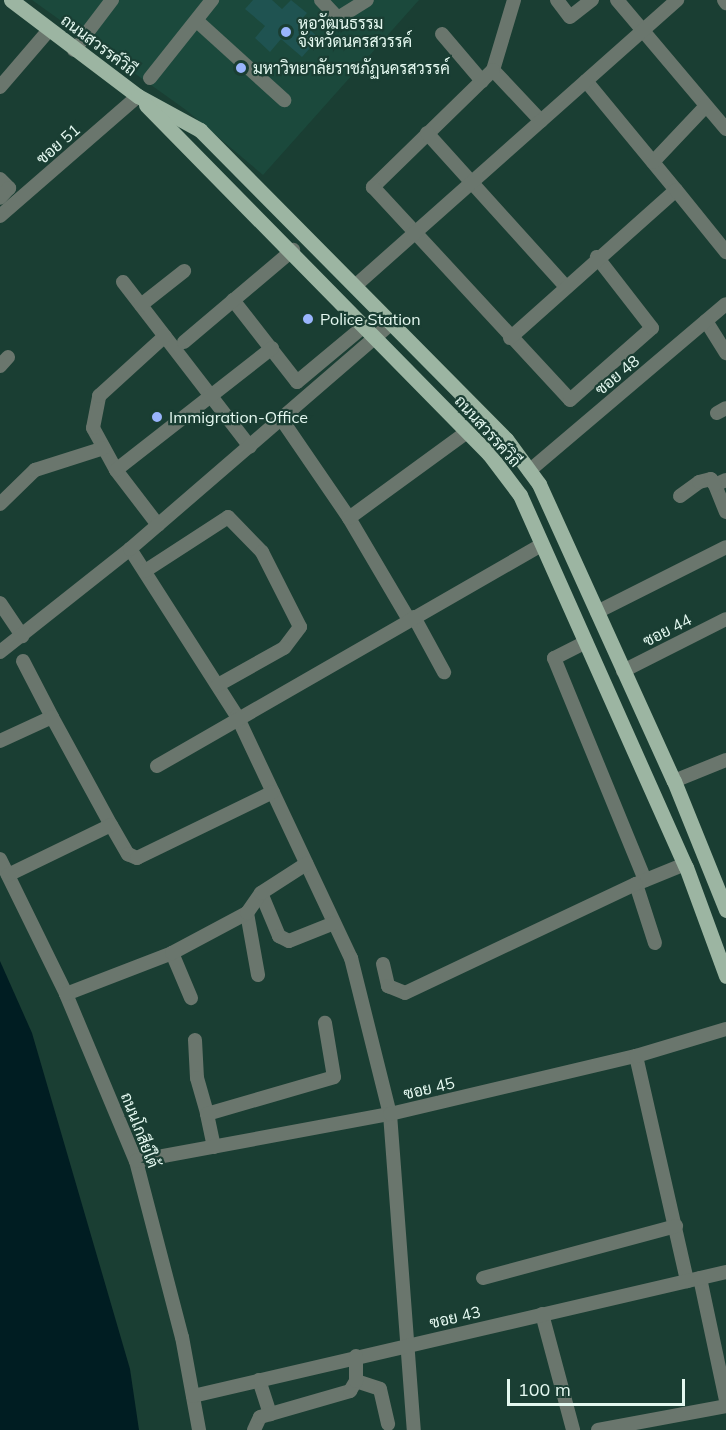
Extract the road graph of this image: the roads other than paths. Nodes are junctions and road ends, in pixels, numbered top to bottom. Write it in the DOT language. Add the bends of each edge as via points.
graph roads {
  1 [pos="11,0"];
  2 [pos="112,0"];
  3 [pos="212,0"];
  4 [pos="321,0"];
  5 [pos="367,0"];
  6 [pos="514,0"];
  7 [pos="557,0"];
  8 [pos="592,0"];
  9 [pos="616,0"];
  10 [pos="677,0"];
  11 [pos="197,21"];
  12 [pos="49,30"];
  13 [pos="642,31"];
  14 [pos="442,34"];
  15 [pos="74,50"];
  16 [pos="493,70"];
  17 [pos="150,78"];
  18 [pos="482,81"];
  19 [pos="586,81"];
  20 [pos="0,87"];
  21 [pos="138,96"];
  22 [pos="284,100"];
  23 [pos="706,106"];
  24 [pos="541,121"];
  25 [pos="726,129"];
  26 [pos="428,133"];
  27 [pos="653,162"];
  28 [pos="0,179"];
  29 [pos="472,182"];
  30 [pos="676,190"];
  31 [pos="0,198"];
  32 [pos="0,216"];
  33 [pos="417,231"];
  34 [pos="293,250"];
  35 [pos="726,252"];
  36 [pos="597,257"];
  37 [pos="184,271"];
  38 [pos="123,282"];
  39 [pos="355,286"];
  40 [pos="566,286"];
  41 [pos="233,300"];
  42 [pos="726,304"];
  43 [pos="141,305"];
  44 [pos="706,321"];
  45 [pos="391,324"];
  46 [pos="363,327"];
  47 [pos="165,336"];
  48 [pos="510,338"];
  49 [pos="376,340"];
  50 [pos="183,342"];
  51 [pos="272,348"];
  52 [pos="726,353"];
  53 [pos="210,397"];
  54 [pos="282,420"];
  55 [pos="467,432"];
  56 [pos="250,447"];
  57 [pos="104,448"];
  58 [pos="116,470"];
  59 [pos="529,471"];
  60 [pos="721,483"];
  61 [pos="680,496"];
  62 [pos="0,504"];
  63 [pos="726,512"];
  64 [pos="349,518"];
  65 [pos="158,525"];
  66 [pos="542,545"];
  67 [pos="726,547"];
  68 [pos="130,549"];
  69 [pos="145,571"];
  70 [pos="0,603"];
  71 [pos="597,612"];
  72 [pos="726,618"];
  73 [pos="411,619"];
  74 [pos="22,636"];
  75 [pos="586,642"];
  76 [pos="0,652"];
  77 [pos="23,662"];
  78 [pos="623,671"];
  79 [pos="444,672"];
  80 [pos="218,686"];
  81 [pos="237,716"];
  82 [pos="52,717"];
  83 [pos="0,741"];
  84 [pos="726,760"];
  85 [pos="157,766"];
  86 [pos="674,781"];
  87 [pos="273,792"];
  88 [pos="111,825"];
  89 [pos="0,859"];
  90 [pos="306,864"];
  91 [pos="685,864"];
  92 [pos="8,876"];
  93 [pos="641,882"];
  94 [pos="723,892"];
  95 [pos="261,893"];
  96 [pos="726,910"];
  97 [pos="247,913"];
  98 [pos="334,923"];
  99 [pos="655,944"];
  100 [pos="172,953"];
  101 [pos="383,964"];
  102 [pos="258,975"];
  103 [pos="726,976"];
  104 [pos="66,994"];
  105 [pos="191,998"];
  106 [pos="325,1023"];
  107 [pos="726,1029"];
  108 [pos="195,1040"];
  109 [pos="636,1056"];
  110 [pos="207,1114"];
  111 [pos="390,1114"];
  112 [pos="214,1147"];
  113 [pos="136,1161"];
  114 [pos="676,1226"];
  115 [pos="726,1272"];
  116 [pos="483,1278"];
  117 [pos="694,1280"];
  118 [pos="542,1314"];
  119 [pos="410,1344"];
  120 [pos="356,1356"];
  121 [pos="259,1380"];
  122 [pos="356,1381"];
  123 [pos="193,1396"];
  124 [pos="726,1400"];
  125 [pos="726,1406"];
  126 [pos="270,1414"];
  127 [pos="388,1424"];
  128 [pos="199,1430"];
  129 [pos="254,1430"];
  130 [pos="414,1430"];
  131 [pos="573,1430"];
  132 [pos="598,1430"];
  1 -- 12 [label="main road, ถนนสวรรค์วิถี"];
  2 -- 15 [label="street"];
  3 -- 11 [label="street"];
  4 -- 5 [label="street" via="338,18"];
  6 -- 16 [label="street"];
  7 -- 8 [label="street" via="570,17"];
  9 -- 13 [label="street"];
  10 -- 13 [label="street"];
  11 -- 17 [label="street"];
  11 -- 22 [label="street"];
  12 -- 15 [label="main road, ถนนสวรรค์วิถี"];
  12 -- 20 [label="street"];
  13 -- 19 [label="street"];
  13 -- 23 [label="street"];
  14 -- 18 [label="street"];
  15 -- 21 [label="main road, ถนนสวรรค์วิถี"];
  16 -- 18 [label="street"];
  16 -- 24 [label="street"];
  18 -- 26 [label="street"];
  19 -- 24 [label="street"];
  19 -- 27 [label="street"];
  21 -- 32 [label="street, ซอย 51"];
  21 -- 34 [label="main road, ถนนสวรรค์วิถี"];
  21 -- 39 [label="main road, ถนนสวรรค์วิถี" via="200,130"];
  23 -- 25 [label="street"];
  23 -- 27 [label="street"];
  24 -- 29 [label="street"];
  26 -- 29 [label="street"];
  26 -- 33 [label="street" via="373,187"];
  27 -- 30 [label="street"];
  28 -- 31 [label="street" via="9,188"];
  29 -- 33 [label="street"];
  29 -- 40 [label="street"];
  30 -- 35 [label="street"];
  30 -- 36 [label="street"];
  33 -- 39 [label="street"];
  33 -- 48 [label="street"];
  34 -- 41 [label="street"];
  34 -- 46 [label="main road, ถนนสวรรค์วิถี"];
  36 -- 40 [label="street"];
  36 -- 48 [label="street" via="652,328 570,400"];
  37 -- 43 [label="street"];
  38 -- 43 [label="street"];
  39 -- 45 [label="main road, ถนนสวรรค์วิถี"];
  40 -- 48 [label="street"];
  41 -- 50 [label="street"];
  41 -- 51 [label="street"];
  42 -- 44 [label="street, ซอย 48"];
  43 -- 47 [label="street"];
  44 -- 52 [label="street"];
  44 -- 59 [label="street, ซอย 48"];
  45 -- 49 [label="street"];
  45 -- 59 [label="main road, ถนนสวรรค์วิถี" via="506,439"];
  46 -- 49 [label="main road, ถนนสวรรค์วิถี"];
  46 -- 51 [label="street" via="297,382"];
  47 -- 53 [label="street"];
  47 -- 57 [label="street" via="99,396 93,428"];
  49 -- 54 [label="street"];
  49 -- 55 [label="main road, ถนนสวรรค์วิถี"];
  51 -- 53 [label="street"];
  53 -- 56 [label="street"];
  53 -- 58 [label="street"];
  54 -- 56 [label="street"];
  54 -- 64 [label="street"];
  55 -- 64 [label="street"];
  55 -- 66 [label="main road, ถนนสวรรค์วิถี" via="520,495"];
  56 -- 65 [label="street"];
  57 -- 58 [label="street"];
  57 -- 62 [label="street" via="35,470"];
  58 -- 65 [label="street"];
  59 -- 71 [label="main road, ถนนสวรรค์วิถี"];
  60 -- 61 [label="street" via="711,479 699,482"];
  60 -- 63 [label="street"];
  64 -- 73 [label="street"];
  65 -- 68 [label="street"];
  66 -- 73 [label="street"];
  66 -- 75 [label="main road, ถนนสวรรค์วิถี"];
  67 -- 71 [label="street"];
  68 -- 69 [label="street"];
  68 -- 74 [label="street"];
  69 -- 80 [label="street"];
  69 -- 80 [label="street" via="228,517 262,552 300,627 284,648"];
  70 -- 74 [label="street"];
  71 -- 78 [label="main road, ถนนสวรรค์วิถี"];
  72 -- 78 [label="street, ซอย 44"];
  73 -- 79 [label="street"];
  73 -- 81 [label="street"];
  74 -- 76 [label="street"];
  75 -- 91 [label="main road, ถนนสวรรค์วิถี"];
  75 -- 93 [label="street" via="554,658"];
  77 -- 82 [label="street"];
  78 -- 86 [label="main road, ถนนสวรรค์วิถี"];
  80 -- 81 [label="street"];
  81 -- 85 [label="street"];
  81 -- 87 [label="street"];
  82 -- 83 [label="street"];
  82 -- 88 [label="street"];
  84 -- 86 [label="street"];
  86 -- 94 [label="main road, ถนนสวรรค์วิถี"];
  87 -- 88 [label="street" via="137,858 128,854"];
  87 -- 90 [label="street"];
  88 -- 92 [label="street"];
  89 -- 92 [label="street, ถนนโกสีย์ใต้"];
  90 -- 95 [label="street"];
  90 -- 98 [label="street"];
  91 -- 93 [label="street"];
  91 -- 103 [label="main road, ถนนสวรรค์วิถี"];
  92 -- 104 [label="street, ถนนโกสีย์ใต้"];
  93 -- 99 [label="street"];
  93 -- 101 [label="street" via="405,993 388,986"];
  94 -- 96 [label="main road, ถนนสวรรค์วิถี"];
  95 -- 97 [label="street"];
  95 -- 98 [label="street" via="279,936 289,941"];
  97 -- 100 [label="street"];
  97 -- 102 [label="street"];
  98 -- 111 [label="street" via="351,958"];
  100 -- 104 [label="street"];
  100 -- 105 [label="street"];
  104 -- 113 [label="street, ถนนโกสีย์ใต้"];
  106 -- 110 [label="street" via="334,1077"];
  107 -- 109 [label="street, ซอย 45"];
  108 -- 110 [label="street" via="197,1078"];
  109 -- 111 [label="street, ซอย 45"];
  109 -- 114 [label="street"];
  110 -- 112 [label="street"];
  111 -- 112 [label="street, ซอย 45"];
  111 -- 119 [label="street"];
  112 -- 113 [label="street, ซอย 45"];
  113 -- 123 [label="street, ถนนโกสีย์ใต้"];
  114 -- 116 [label="street"];
  114 -- 117 [label="street"];
  115 -- 117 [label="street, ซอย 43"];
  117 -- 118 [label="street, ซอย 43"];
  117 -- 124 [label="street"];
  118 -- 119 [label="street, ซอย 43"];
  118 -- 131 [label="street"];
  119 -- 120 [label="street, ซอย 43"];
  119 -- 130 [label="street"];
  120 -- 121 [label="street, ซอย 43"];
  120 -- 122 [label="street"];
  121 -- 123 [label="street, ซอย 43"];
  121 -- 126 [label="street"];
  122 -- 126 [label="street" via="350,1391 326,1401"];
  122 -- 127 [label="street" via="380,1389"];
  123 -- 128 [label="street, ถนนโกสีย์ใต้"];
  125 -- 132 [label="street"];
  126 -- 129 [label="street" via="261,1417"];
}
